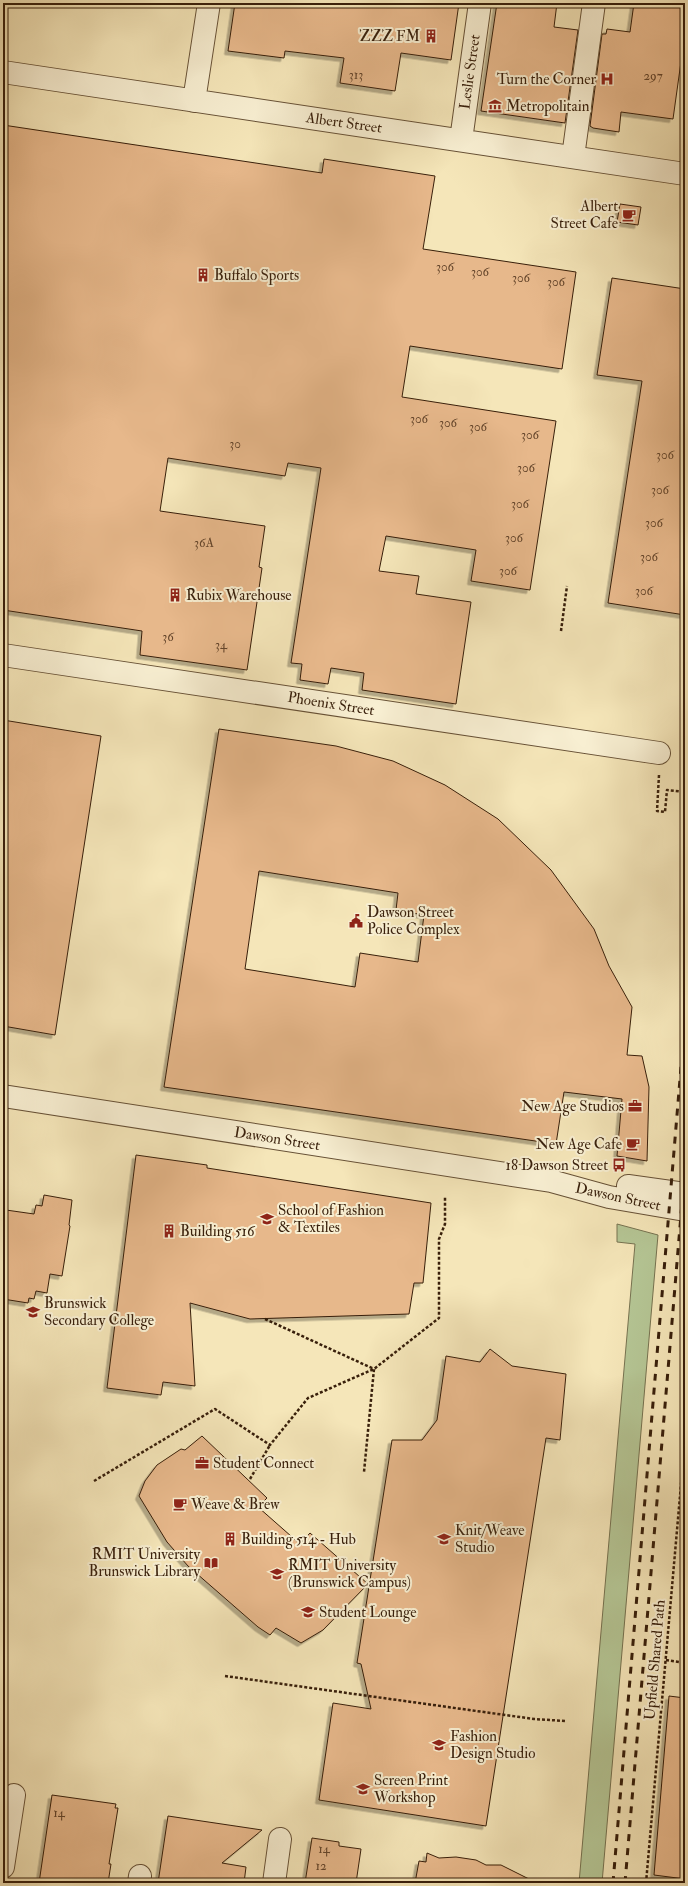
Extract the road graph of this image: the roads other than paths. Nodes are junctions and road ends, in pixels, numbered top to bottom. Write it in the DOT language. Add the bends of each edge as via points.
graph roads {
  1 [pos="208,3"];
  2 [pos="480,3"];
  3 [pos="594,3"];
  4 [pos="3,72"];
  5 [pos="194,101"];
  6 [pos="461,140"];
  7 [pos="573,157"];
  8 [pos="685,174"];
  9 [pos="3,655"];
  10 [pos="659,753"];
  11 [pos="3,1096"];
  12 [pos="551,1181"];
  13 [pos="685,1194"];
  14 [pos="685,1210"];
  15 [pos="14,1795"];
  16 [pos="280,1839"];
  17 [pos="3,1867"];
  18 [pos="274,1883"];
  1 -- 5 [label="street"];
  2 -- 6 [label="street, Leslie Street"];
  3 -- 7 [label="street"];
  4 -- 5 [label="street, Albert Street"];
  5 -- 6 [label="street, Albert Street"];
  6 -- 7 [label="street, Albert Street"];
  7 -- 8 [label="street, Albert Street"];
  9 -- 10 [label="street, Phoenix Street"];
  11 -- 12 [label="street, Dawson Street"];
  12 -- 13 [label="street, Dawson Street" via="610,1184"];
  12 -- 14 [label="street, Dawson Street" via="609,1197"];
  15 -- 17 [label="street"];
  16 -- 18 [label="street"];
}
